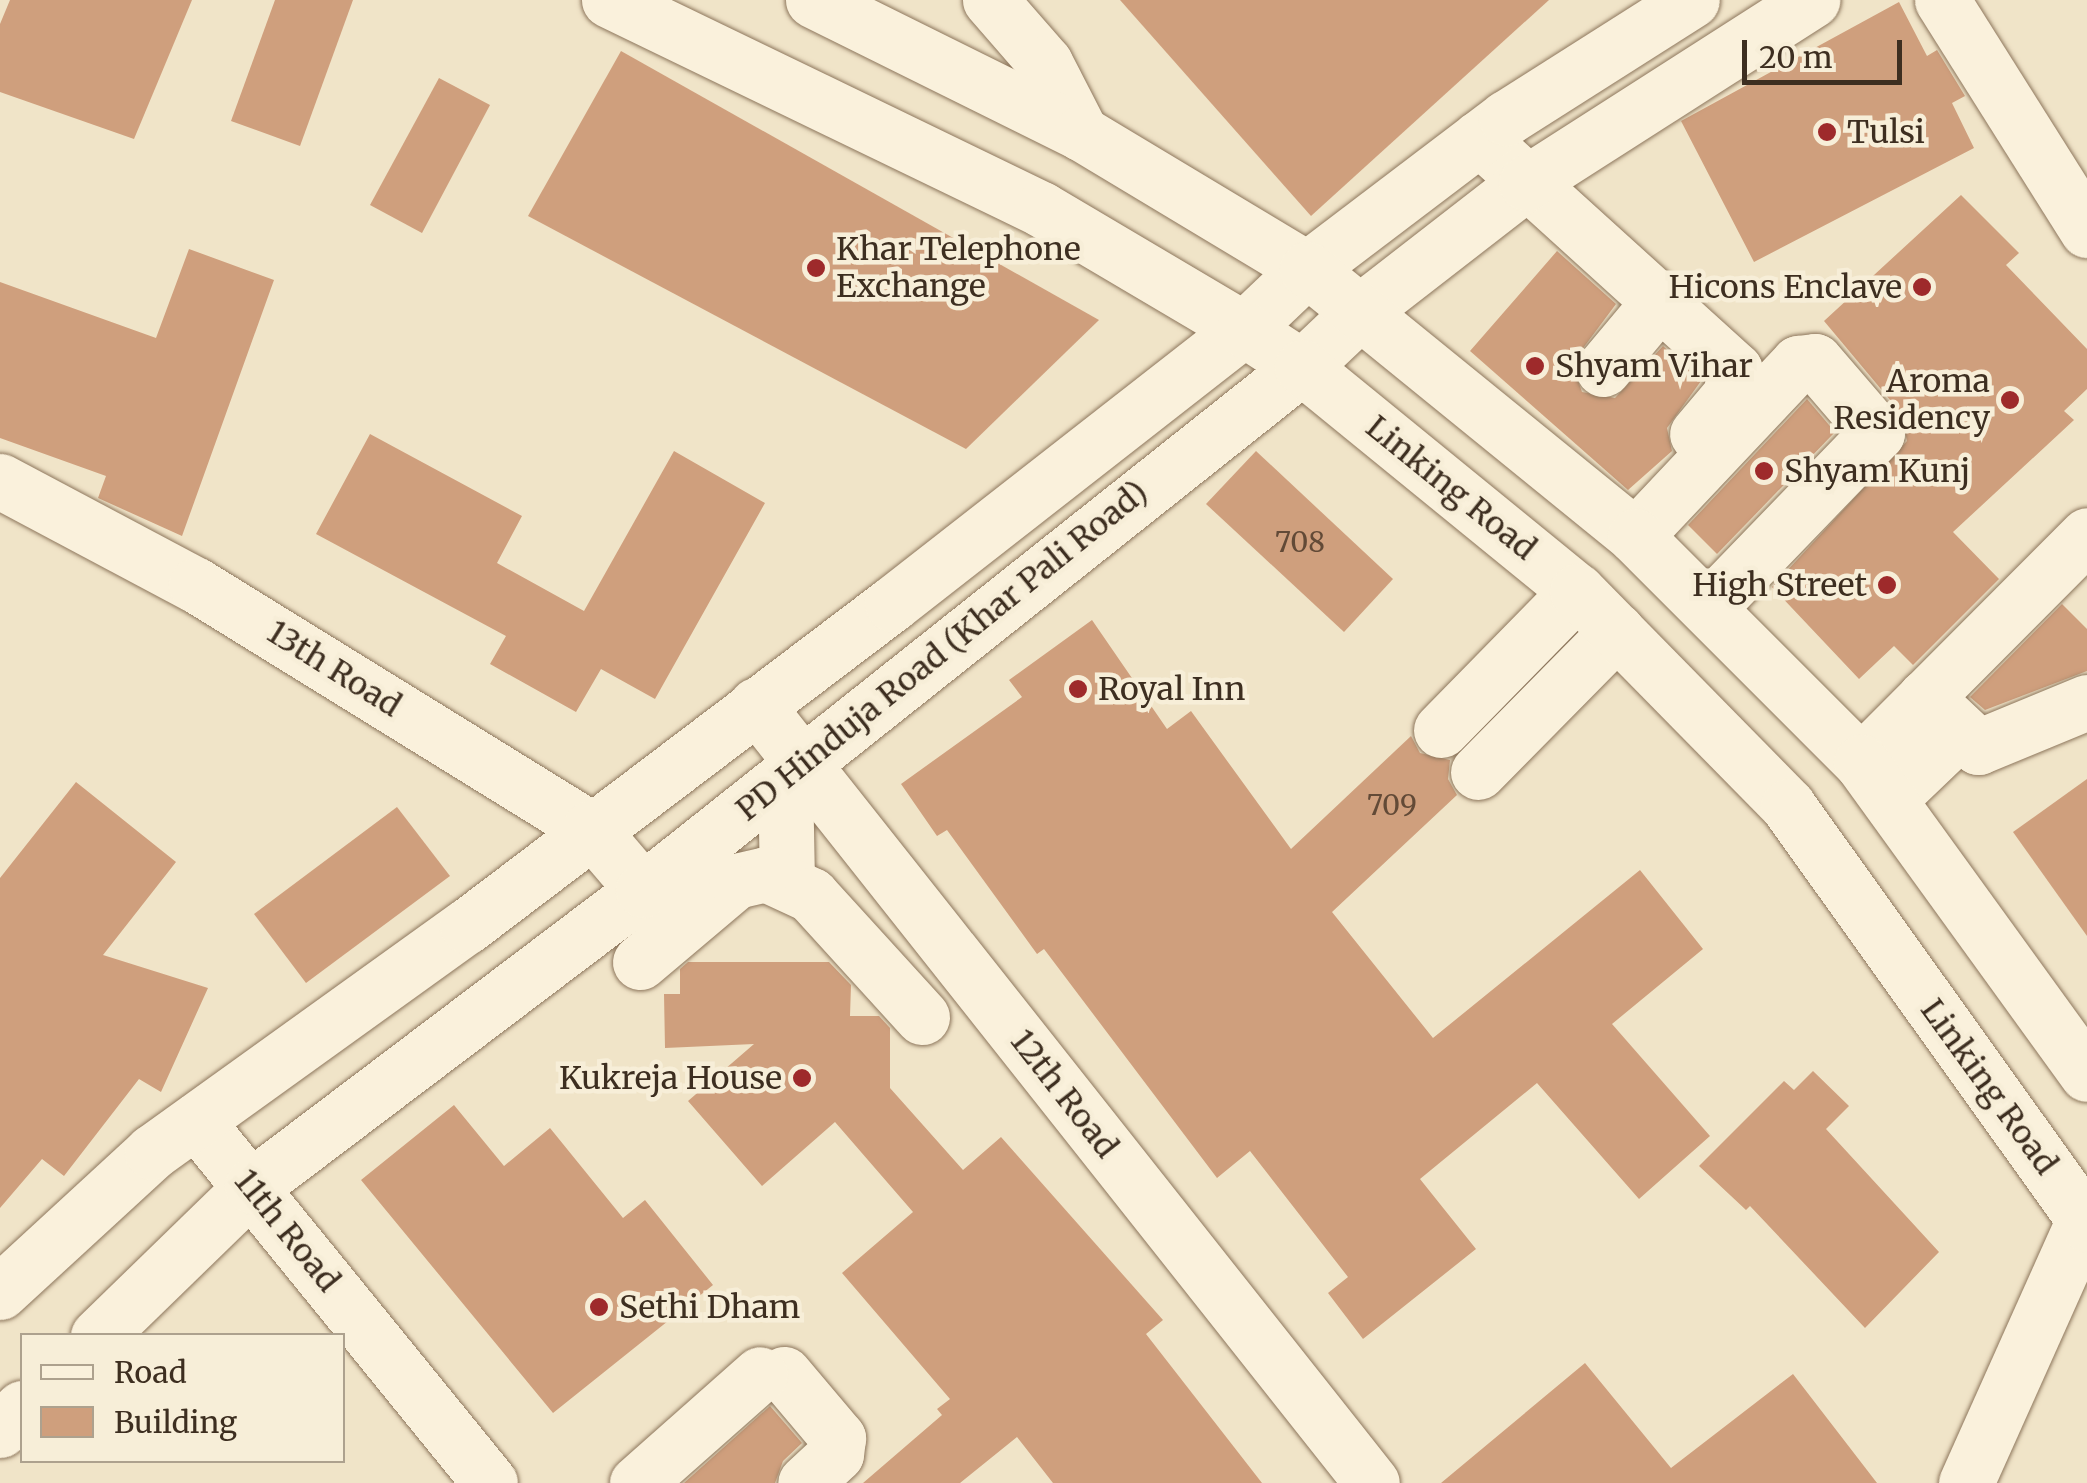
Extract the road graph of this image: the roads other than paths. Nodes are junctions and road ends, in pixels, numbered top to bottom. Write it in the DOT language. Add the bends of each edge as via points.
graph roads {
  1 [pos="813,0"];
  2 [pos="990,0"];
  3 [pos="1692,0"];
  4 [pos="1812,0"];
  5 [pos="1942,0"];
  6 [pos="621,2"];
  7 [pos="1081,133"];
  8 [pos="1479,138"];
  9 [pos="1526,183"];
  10 [pos="2087,230"];
  11 [pos="1306,269"];
  12 [pos="1659,302"];
  13 [pos="1362,310"];
  14 [pos="1244,329"];
  15 [pos="1302,367"];
  16 [pos="1603,369"];
  17 [pos="0,482"];
  18 [pos="1627,530"];
  19 [pos="2082,552"];
  20 [pos="1577,591"];
  21 [pos="1710,606"];
  22 [pos="1617,631"];
  23 [pos="2087,702"];
  24 [pos="756,705"];
  25 [pos="1943,714"];
  26 [pos="1442,730"];
  27 [pos="793,771"];
  28 [pos="1478,772"];
  29 [pos="1876,779"];
  30 [pos="731,820"];
  31 [pos="590,828"];
  32 [pos="765,878"];
  33 [pos="624,904"];
  34 [pos="968,973"];
  35 [pos="2087,1074"];
  36 [pos="196,1121"];
  37 [pos="252,1186"];
  38 [pos="2086,1218"];
  39 [pos="0,1292"];
  40 [pos="101,1333"];
  41 [pos="20,1410"];
  42 [pos="0,1430"];
  43 [pos="490,1483"];
  44 [pos="637,1483"];
  45 [pos="805,1483"];
  46 [pos="1372,1483"];
  47 [pos="1966,1483"];
  1 -- 7 [label="street"];
  2 -- 7 [label="street" via="1046,63"];
  3 -- 8 [label="street"];
  4 -- 9 [label="street, PD Hinduja Road (Khar Pali Road)"];
  5 -- 10 [label="street"];
  6 -- 14 [label="street, Linking Road" via="1042,209"];
  7 -- 11 [label="street"];
  8 -- 9 [label="street"];
  8 -- 11 [label="street"];
  9 -- 12 [label="street"];
  9 -- 13 [label="street, PD Hinduja Road (Khar Pali Road)"];
  11 -- 13 [label="street"];
  11 -- 14 [label="street"];
  12 -- 16 [label="street"];
  12 -- 18 [label="street" via="1730,364 1736,385"];
  13 -- 15 [label="street, PD Hinduja Road (Khar Pali Road)"];
  13 -- 18 [label="street"];
  14 -- 15 [label="street, Linking Road"];
  14 -- 24 [label="street"];
  15 -- 20 [label="street, Linking Road"];
  15 -- 27 [label="street, PD Hinduja Road (Khar Pali Road)"];
  17 -- 31 [label="street, 13th Road" via="196,585"];
  18 -- 21 [label="street"];
  18 -- 21 [label="street" via="1798,364 1815,362 1877,432"];
  19 -- 25 [label="street"];
  20 -- 22 [label="street, Linking Road"];
  20 -- 26 [label="street"];
  21 -- 29 [label="street"];
  22 -- 28 [label="street"];
  22 -- 38 [label="street, Linking Road" via="1788,806"];
  23 -- 25 [label="street" via="1982,746"];
  24 -- 27 [label="street, 12th Road"];
  24 -- 31 [label="street"];
  25 -- 29 [label="street"];
  27 -- 30 [label="street, PD Hinduja Road (Khar Pali Road)"];
  27 -- 32 [label="street"];
  27 -- 34 [label="street, 12th Road"];
  29 -- 35 [label="street"];
  30 -- 32 [label="street"];
  30 -- 33 [label="street, PD Hinduja Road (Khar Pali Road)"];
  31 -- 33 [label="street, 13th Road"];
  31 -- 36 [label="street" via="467,926"];
  32 -- 33 [label="street, 13th Road" via="649,974"];
  32 -- 34 [label="street" via="811,894 909,1028"];
  33 -- 37 [label="street, PD Hinduja Road (Khar Pali Road)"];
  34 -- 46 [label="street, 12th Road"];
  36 -- 37 [label="street, 11th Road"];
  36 -- 39 [label="street" via="60,1232"];
  37 -- 40 [label="street, PD Hinduja Road (Khar Pali Road)"];
  37 -- 43 [label="street, 11th Road"];
  38 -- 47 [label="street"];
  41 -- 42 [label="street"];
  44 -- 45 [label="street" via="772,1374 838,1438 836,1454"];
}
